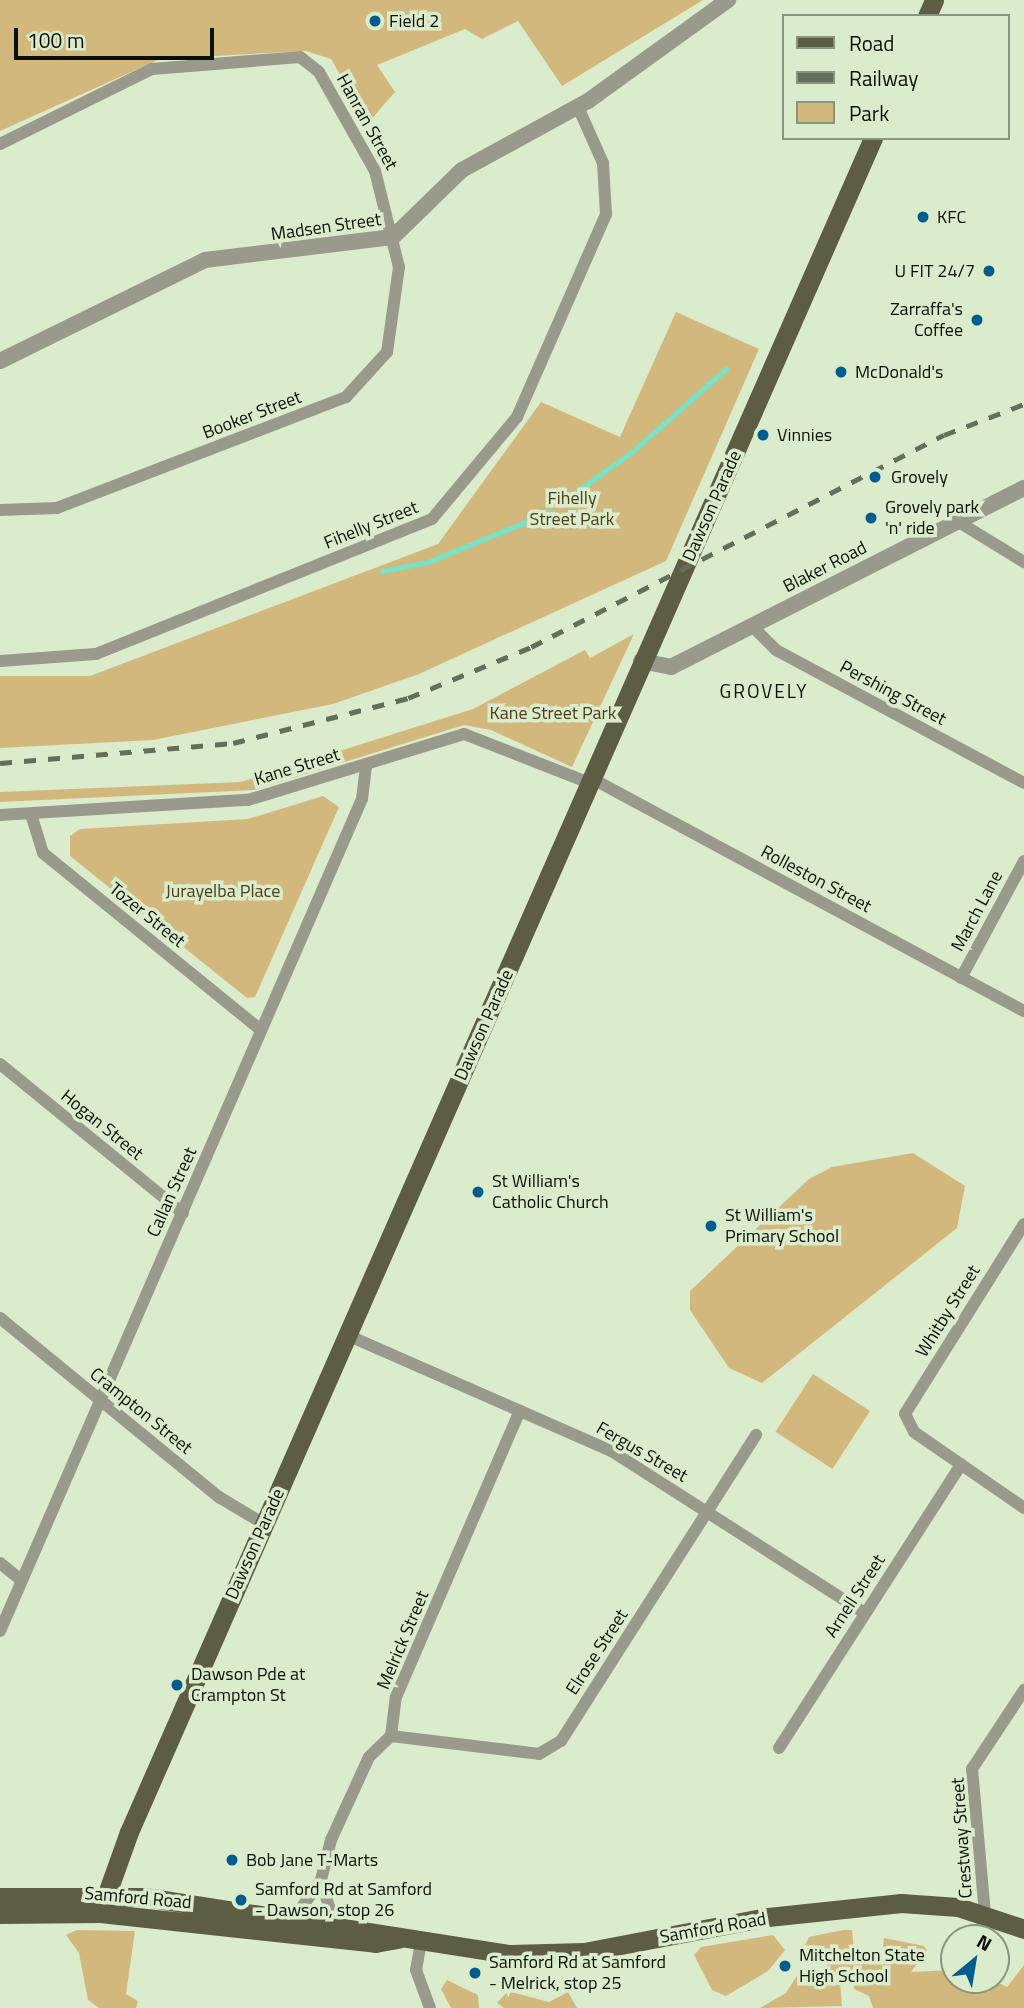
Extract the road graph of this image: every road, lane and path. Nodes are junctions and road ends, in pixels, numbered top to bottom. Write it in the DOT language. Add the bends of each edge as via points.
graph roads {
  1 [pos="728,0"];
  2 [pos="578,107"];
  3 [pos="872,140"];
  4 [pos="0,144"];
  5 [pos="393,237"];
  6 [pos="0,361"];
  7 [pos="1024,488"];
  8 [pos="0,510"];
  9 [pos="957,521"];
  10 [pos="1024,562"];
  11 [pos="752,626"];
  12 [pos="0,661"];
  13 [pos="641,661"];
  14 [pos="366,764"];
  15 [pos="591,781"];
  16 [pos="1024,783"];
  17 [pos="31,814"];
  18 [pos="0,815"];
  19 [pos="1024,861"];
  20 [pos="961,978"];
  21 [pos="1024,1011"];
  22 [pos="261,1030"];
  23 [pos="0,1064"];
  24 [pos="183,1213"];
  25 [pos="1024,1224"];
  26 [pos="0,1318"];
  27 [pos="347,1335"];
  28 [pos="98,1399"];
  29 [pos="520,1411"];
  30 [pos="756,1435"];
  31 [pos="961,1464"];
  32 [pos="1024,1508"];
  33 [pos="709,1513"];
  34 [pos="264,1524"];
  35 [pos="0,1563"];
  36 [pos="21,1580"];
  37 [pos="865,1613"];
  38 [pos="0,1631"];
  39 [pos="1024,1689"];
  40 [pos="391,1736"];
  41 [pos="779,1748"];
  42 [pos="321,1880"];
  43 [pos="106,1893"];
  44 [pos="0,1897"];
  45 [pos="100,1913"];
  46 [pos="0,1914"];
  47 [pos="985,1914"];
  48 [pos="295,1917"];
  49 [pos="334,1923"];
  50 [pos="1024,1929"];
  51 [pos="399,1939"];
  52 [pos="421,1942"];
  53 [pos="430,2008"];
  1 -- 2 [label="street, Madsen Street"];
  2 -- 5 [label="street, Madsen Street" via="462,170"];
  2 -- 12 [label="street, Fihelly Street" via="603,163 606,214 517,417 432,519 96,654"];
  3 -- 13 [label="main road, Dawson Parade"];
  4 -- 5 [label="street, Hanran Street" via="152,69 300,57 320,72 375,171"];
  5 -- 6 [label="street, Madsen Street" via="205,260"];
  5 -- 8 [label="street, Booker Street" via="399,290 391,338 372,371 346,397 57,508"];
  7 -- 9 [label="street, Blaker Road"];
  9 -- 10 [label="street"];
  9 -- 11 [label="street, Blaker Road"];
  11 -- 13 [label="street, Blaker Road" via="671,667"];
  11 -- 16 [label="street, Pershing Street" via="776,650"];
  13 -- 15 [label="main road, Dawson Parade"];
  14 -- 15 [label="street, Kane Street" via="471,735"];
  14 -- 17 [label="street, Kane Street" via="248,800"];
  14 -- 22 [label="street, Callan Street" via="362,799"];
  15 -- 20 [label="street, Rolleston Street"];
  15 -- 27 [label="main road, Dawson Parade"];
  17 -- 18 [label="street, Kane Street"];
  17 -- 22 [label="street, Tozer Street" via="43,853"];
  19 -- 20 [label="street, March Lane"];
  20 -- 21 [label="street, Rolleston Street"];
  22 -- 24 [label="street, Callan Street"];
  23 -- 24 [label="street, Hogan Street"];
  24 -- 28 [label="street, Callan Street"];
  25 -- 31 [label="street, Whitby Street" via="905,1419"];
  26 -- 28 [label="street, Crampton Street"];
  27 -- 29 [label="street, Fergus Street"];
  27 -- 34 [label="main road, Dawson Parade"];
  28 -- 34 [label="street, Crampton Street" via="219,1497"];
  28 -- 36 [label="street, Callan Street"];
  29 -- 33 [label="street, Fergus Street" via="613,1452"];
  29 -- 40 [label="street, Melrick Street" via="396,1697"];
  30 -- 33 [label="street, Elrose Street"];
  31 -- 32 [label="street"];
  31 -- 37 [label="street, Arnell Street"];
  33 -- 37 [label="street, Fergus Street"];
  33 -- 40 [label="street, Elrose Street" via="561,1741 539,1754"];
  34 -- 43 [label="main road, Dawson Parade"];
  35 -- 36 [label="street"];
  36 -- 38 [label="street, Callan Street"];
  37 -- 41 [label="street, Arnell Street"];
  39 -- 47 [label="street, Crestway Street" via="972,1769"];
  40 -- 42 [label="street" via="369,1757"];
  42 -- 48 [label="street"];
  42 -- 49 [label="street"];
  43 -- 44 [label="main road, Samford Road"];
  43 -- 45 [label="main road, Dawson Parade"];
  43 -- 48 [label="main road, Samford Road"];
  45 -- 46 [label="main road, Samford Road"];
  45 -- 51 [label="main road, Samford Road" via="375,1943"];
  47 -- 50 [label="main road, Samford Road"];
  47 -- 52 [label="main road, Samford Road" via="939,1904 870,1906 557,1955"];
  48 -- 49 [label="main road, Samford Road"];
  49 -- 51 [label="main road, Samford Road"];
  51 -- 52 [label="main road, Samford Road"];
  52 -- 53 [label="street" via="416,1974"];
}
